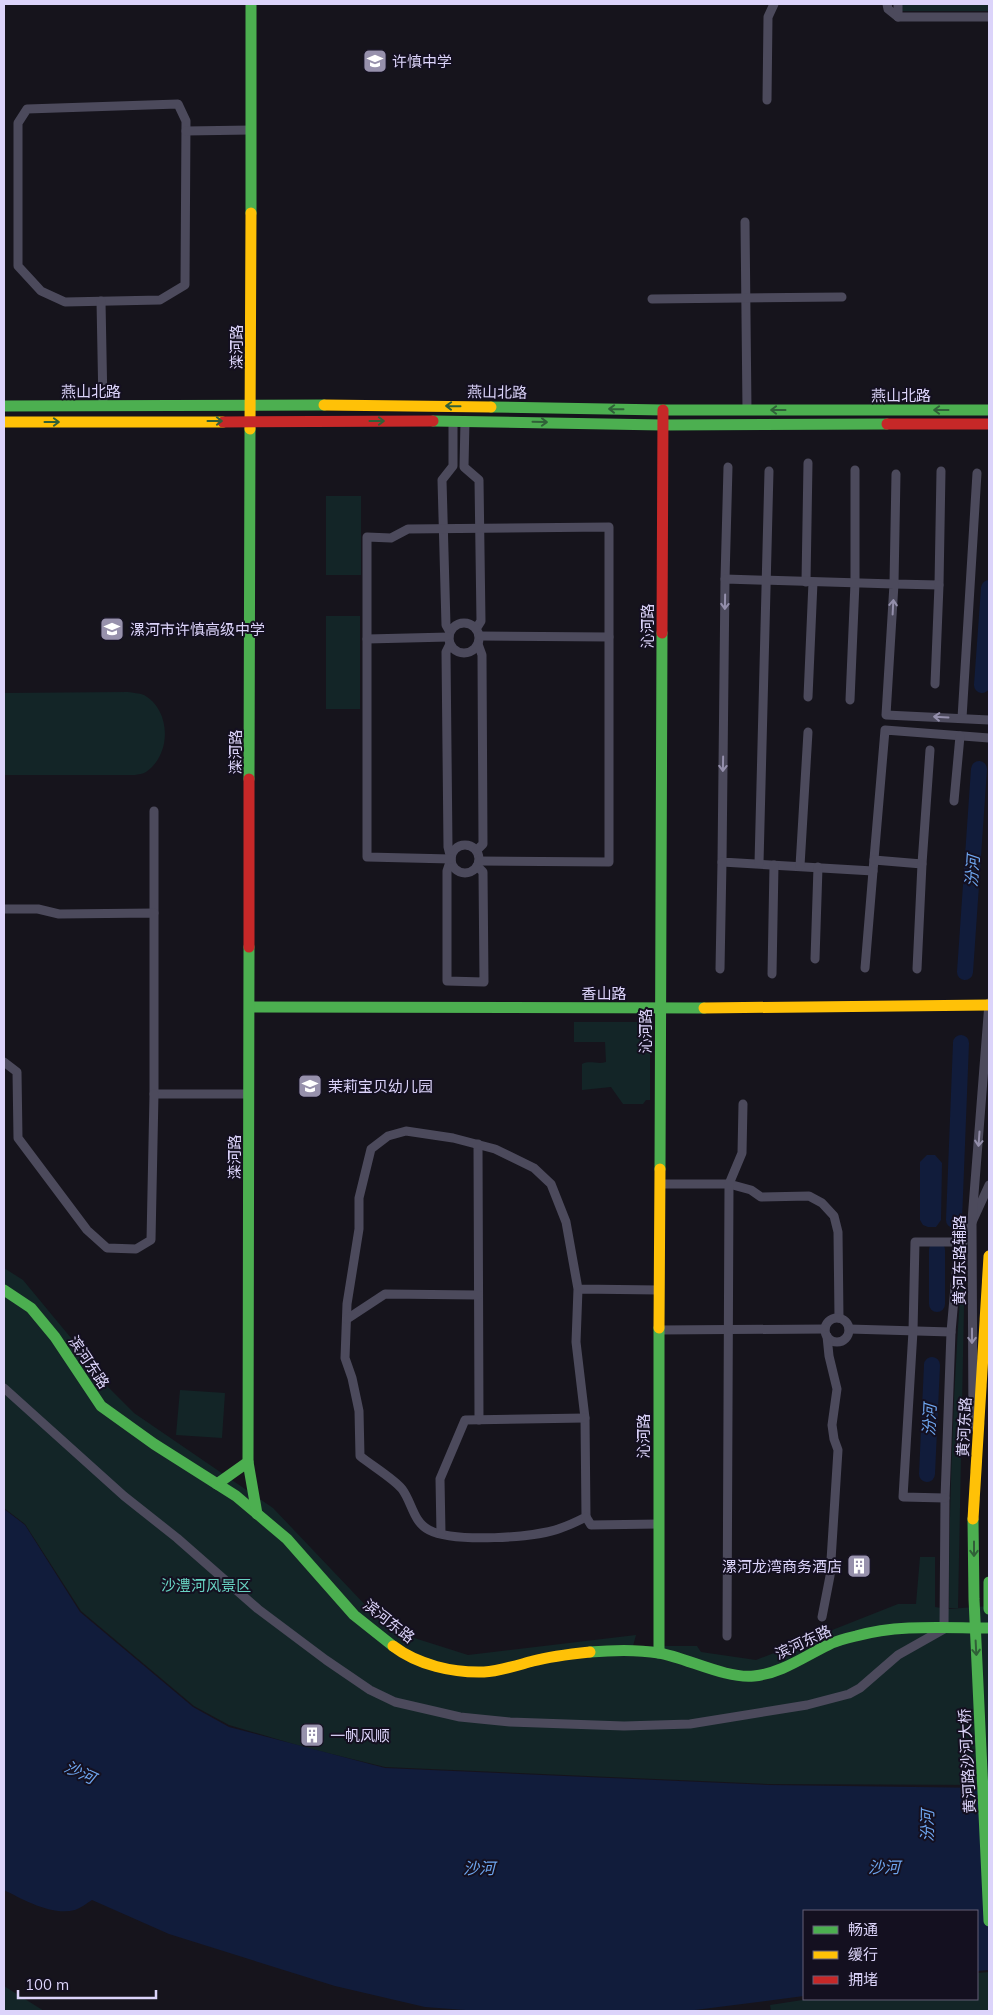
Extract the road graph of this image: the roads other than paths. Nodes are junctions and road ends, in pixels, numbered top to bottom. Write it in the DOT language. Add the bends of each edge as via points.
graph roads {
  1 [pos="251,4"];
  2 [pos="774,4"];
  3 [pos="887,4"];
  4 [pos="898,4"];
  5 [pos="898,17"];
  6 [pos="989,17"];
  7 [pos="766,100"];
  8 [pos="186,130"];
  9 [pos="250,130"];
  10 [pos="745,222"];
  11 [pos="842,297"];
  12 [pos="746,298"];
  13 [pos="652,299"];
  14 [pos="101,301"];
  15 [pos="989,400"];
  16 [pos="251,405"];
  17 [pos="4,406"];
  18 [pos="103,406"];
  19 [pos="663,410"];
  20 [pos="747,410"];
  21 [pos="974,410"];
  22 [pos="989,410"];
  23 [pos="251,421"];
  24 [pos="453,421"];
  25 [pos="465,421"];
  26 [pos="4,422"];
  27 [pos="973,424"];
  28 [pos="989,424"];
  29 [pos="662,425"];
  30 [pos="989,430"];
  31 [pos="808,463"];
  32 [pos="728,467"];
  33 [pos="855,470"];
  34 [pos="769,471"];
  35 [pos="941,471"];
  36 [pos="977,473"];
  37 [pos="896,474"];
  38 [pos="443,529"];
  39 [pos="479,529"];
  40 [pos="725,579"];
  41 [pos="766,581"];
  42 [pos="810,582"];
  43 [pos="855,583"];
  44 [pos="894,584"];
  45 [pos="939,585"];
  46 [pos="478,636"];
  47 [pos="450,638"];
  48 [pos="609,638"];
  49 [pos="367,639"];
  50 [pos="935,684"];
  51 [pos="808,697"];
  52 [pos="850,700"];
  53 [pos="962,718"];
  54 [pos="989,720"];
  55 [pos="808,732"];
  56 [pos="960,736"];
  57 [pos="989,738"];
  58 [pos="930,750"];
  59 [pos="954,801"];
  60 [pos="154,811"];
  61 [pos="477,850"];
  62 [pos="450,859"];
  63 [pos="874,860"];
  64 [pos="722,862"];
  65 [pos="478,863"];
  66 [pos="759,863"];
  67 [pos="922,864"];
  68 [pos="774,865"];
  69 [pos="800,866"];
  70 [pos="818,867"];
  71 [pos="873,870"];
  72 [pos="4,909"];
  73 [pos="154,912"];
  74 [pos="815,959"];
  75 [pos="865,968"];
  76 [pos="720,969"];
  77 [pos="917,969"];
  78 [pos="772,974"];
  79 [pos="989,1004"];
  80 [pos="250,1007"];
  81 [pos="660,1008"];
  82 [pos="4,1062"];
  83 [pos="154,1094"];
  84 [pos="249,1094"];
  85 [pos="743,1104"];
  86 [pos="478,1144"];
  87 [pos="660,1184"];
  88 [pos="729,1184"];
  89 [pos="989,1185"];
  90 [pos="972,1220"];
  91 [pos="963,1242"];
  92 [pos="989,1256"];
  93 [pos="578,1289"];
  94 [pos="4,1290"];
  95 [pos="659,1290"];
  96 [pos="478,1295"];
  97 [pos="839,1318"];
  98 [pos="347,1319"];
  99 [pos="848,1329"];
  100 [pos="659,1330"];
  101 [pos="728,1330"];
  102 [pos="913,1331"];
  103 [pos="950,1332"];
  104 [pos="826,1333"];
  105 [pos="4,1388"];
  106 [pos="585,1418"];
  107 [pos="479,1420"];
  108 [pos="248,1462"];
  109 [pos="217,1484"];
  110 [pos="945,1498"];
  111 [pos="257,1514"];
  112 [pos="586,1517"];
  113 [pos="973,1517"];
  114 [pos="658,1524"];
  115 [pos="441,1533"];
  116 [pos="989,1582"];
  117 [pos="989,1598"];
  118 [pos="974,1599"];
  119 [pos="989,1609"];
  120 [pos="822,1617"];
  121 [pos="989,1628"];
  122 [pos="944,1629"];
  123 [pos="726,1636"];
  124 [pos="659,1653"];
  125 [pos="989,1921"];
  1 -- 9 [label="street, 滦河路"];
  2 -- 7 [label="street" via="768,17"];
  3 -- 5 [label="street"];
  4 -- 5 [label="street"];
  5 -- 6 [label="street"];
  8 -- 9 [label="street"];
  8 -- 14 [label="street" via="185,285 160,300"];
  8 -- 14 [label="street" via="186,121 178,104 27,109 18,123 18,266 41,291 64,302"];
  9 -- 16 [label="street, 滦河路"];
  10 -- 12 [label="street"];
  11 -- 12 [label="street"];
  12 -- 13 [label="street"];
  12 -- 20 [label="street"];
  14 -- 18 [label="street"];
  15 -- 21 [label="street"];
  16 -- 18 [label="street, 燕山北路"];
  19 -- 16 [label="street, 燕山北路, one-way"];
  16 -- 23 [label="street, 滦河路"];
  17 -- 18 [label="street, 燕山北路"];
  19 -- 20 [label="street, 燕山北路"];
  19 -- 29 [label="street, 沁河路"];
  21 -- 20 [label="street, 燕山北路, one-way"];
  21 -- 22 [label="street, 燕山北路"];
  23 -- 24 [label="street, 燕山北路, one-way"];
  26 -- 23 [label="street, 燕山北路, one-way"];
  23 -- 80 [label="street, 滦河路"];
  24 -- 25 [label="street, 燕山北路"];
  24 -- 38 [label="street" via="453,466 442,480"];
  25 -- 29 [label="street, 燕山北路, one-way"];
  25 -- 39 [label="street" via="464,467 479,480"];
  27 -- 28 [label="street, 燕山北路"];
  27 -- 29 [label="street, 燕山北路"];
  27 -- 30 [label="street"];
  29 -- 81 [label="street, 沁河路"];
  31 -- 42 [label="street"];
  32 -- 40 [label="street"];
  33 -- 43 [label="street"];
  34 -- 41 [label="street"];
  35 -- 45 [label="street"];
  36 -- 53 [label="street"];
  37 -- 44 [label="street"];
  38 -- 39 [label="street"];
  38 -- 47 [label="street" via="446,625"];
  38 -- 49 [label="street" via="408,529 391,538 367,537"];
  39 -- 46 [label="street" via="481,621"];
  39 -- 48 [label="street" via="609,527"];
  40 -- 41 [label="street"];
  40 -- 64 [label="street, one-way"];
  41 -- 42 [label="street"];
  41 -- 66 [label="street"];
  42 -- 43 [label="street"];
  42 -- 51 [label="street"];
  43 -- 44 [label="street"];
  43 -- 52 [label="street"];
  44 -- 45 [label="street"];
  53 -- 44 [label="street, one-way" via="886,715"];
  45 -- 50 [label="street"];
  46 -- 47 [label="street" via="472,625 462,623 457,624"];
  46 -- 47 [label="street" via="475,649 466,654 456,651"];
  46 -- 48 [label="street"];
  46 -- 61 [label="street" via="482,655 483,844"];
  47 -- 49 [label="street"];
  47 -- 62 [label="street" via="446,652"];
  48 -- 65 [label="street" via="609,862"];
  49 -- 62 [label="street" via="366,858"];
  53 -- 54 [label="street"];
  55 -- 69 [label="street"];
  56 -- 57 [label="street"];
  56 -- 59 [label="street"];
  56 -- 63 [label="street" via="884,730"];
  58 -- 67 [label="street"];
  60 -- 73 [label="street"];
  61 -- 62 [label="street" via="467,844 461,845 452,851"];
  61 -- 65 [label="street"];
  62 -- 65 [label="street" via="453,867 463,873 468,873"];
  62 -- 65 [label="street" via="447,871 447,981 484,982 483,872"];
  63 -- 67 [label="street"];
  63 -- 71 [label="street"];
  64 -- 66 [label="street"];
  64 -- 76 [label="street"];
  66 -- 68 [label="street"];
  67 -- 77 [label="street"];
  68 -- 69 [label="street"];
  68 -- 78 [label="street"];
  69 -- 70 [label="street"];
  70 -- 71 [label="street"];
  70 -- 74 [label="street"];
  71 -- 75 [label="street"];
  72 -- 73 [label="street" via="38,909 59,914"];
  73 -- 83 [label="street"];
  79 -- 81 [label="street, 香山路"];
  79 -- 90 [label="street, 黄河东路辅路, one-way"];
  80 -- 81 [label="street, 香山路"];
  80 -- 84 [label="street, 滦河路"];
  81 -- 87 [label="street, 沁河路"];
  82 -- 83 [label="street" via="17,1072 18,1138 87,1230 108,1248 136,1249 151,1240"];
  83 -- 84 [label="street"];
  84 -- 108 [label="street, 滦河路"];
  85 -- 88 [label="street" via="742,1153"];
  86 -- 93 [label="street" via="534,1168 550,1184 566,1222"];
  86 -- 96 [label="street"];
  86 -- 98 [label="street" via="406,1131 388,1136 371,1149 359,1198 359,1229"];
  87 -- 88 [label="street"];
  87 -- 95 [label="street, 沁河路"];
  88 -- 97 [label="street" via="751,1190 761,1197 809,1196 834,1216 838,1232"];
  88 -- 101 [label="street"];
  89 -- 90 [label="street"];
  90 -- 91 [label="street"];
  90 -- 113 [label="street, 黄河东路辅路, one-way"];
  91 -- 102 [label="street" via="915,1242"];
  91 -- 103 [label="street" via="958,1253"];
  92 -- 113 [label="street, 黄河东路"];
  93 -- 95 [label="street"];
  93 -- 106 [label="street" via="576,1342"];
  94 -- 109 [label="street, 滨河东路" via="30,1308 55,1337 102,1406"];
  95 -- 100 [label="street, 沁河路"];
  96 -- 98 [label="street" via="385,1294"];
  96 -- 107 [label="street"];
  97 -- 99 [label="street" via="846,1322"];
  97 -- 104 [label="street" via="831,1319 826,1325"];
  98 -- 115 [label="street" via="345,1358 359,1411 360,1456 402,1489 416,1517 428,1530"];
  99 -- 102 [label="street"];
  99 -- 104 [label="street" via="841,1341 833,1341"];
  100 -- 101 [label="street"];
  100 -- 114 [label="street, 沁河路"];
  101 -- 104 [label="street"];
  101 -- 123 [label="street"];
  102 -- 103 [label="street"];
  102 -- 110 [label="street" via="903,1497"];
  103 -- 110 [label="street"];
  104 -- 120 [label="street" via="837,1388 832,1425 838,1450 830,1576"];
  105 -- 122 [label="street" via="258,1610 370,1690 395,1702 460,1717 510,1722 624,1726 690,1724 807,1705 849,1694 898,1655"];
  106 -- 107 [label="street"];
  106 -- 112 [label="street"];
  107 -- 115 [label="street" via="465,1420 440,1479"];
  108 -- 109 [label="street"];
  108 -- 111 [label="street, 滦河路"];
  109 -- 111 [label="street, 滨河东路"];
  110 -- 122 [label="street"];
  111 -- 124 [label="street, 滨河东路" via="287,1539 354,1615 405,1655 433,1665 458,1671 486,1672 590,1651 621,1649"];
  112 -- 114 [label="street" via="591,1525"];
  112 -- 115 [label="street" via="560,1529 528,1535 484,1538"];
  113 -- 118 [label="street, 黄河东路, one-way"];
  114 -- 124 [label="street, 沁河路"];
  116 -- 117 [label="street"];
  117 -- 119 [label="street"];
  118 -- 125 [label="street, 黄河路沙河大桥, one-way"];
  121 -- 122 [label="street, 滨河东路"];
  122 -- 124 [label="street, 滨河东路" via="901,1628 858,1635 828,1645 774,1672 753,1676 734,1674"];
}
